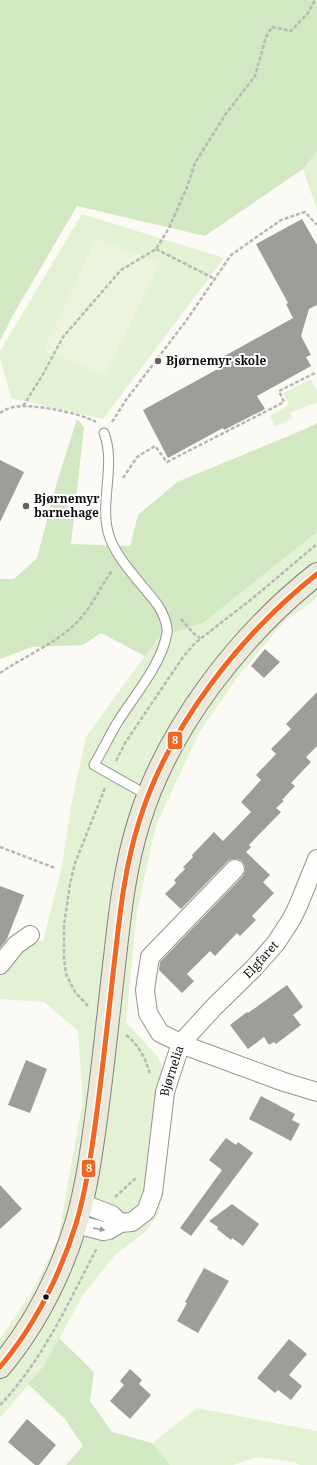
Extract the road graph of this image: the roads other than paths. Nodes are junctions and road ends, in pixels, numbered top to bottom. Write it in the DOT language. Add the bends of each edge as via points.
graph roads {
  1 [pos="104,433"];
  2 [pos="317,574"];
  3 [pos="149,796"];
  4 [pos="317,859"];
  5 [pos="234,869"];
  6 [pos="30,935"];
  7 [pos="0,965"];
  8 [pos="181,1043"];
  9 [pos="317,1092"];
  10 [pos="79,1214"];
  11 [pos="0,1367"];
  1 -- 3 [label="lane" via="108,449 108,534 122,560 159,606 167,632 162,650 150,672 94,765"];
  2 -- 3 [label="main road" via="276,609 232,655 192,712 165,759"];
  3 -- 10 [label="main road" via="139,820 125,885 92,1156"];
  4 -- 8 [label="street, Elgfaret" via="298,906 276,943"];
  5 -- 8 [label="street" via="150,957 146,990 148,1014 160,1033"];
  6 -- 7 [label="street" via="16,945"];
  8 -- 9 [label="street, Bjørnelia" via="220,1060"];
  8 -- 10 [label="street, Bjørnelia" via="166,1092 156,1174 146,1211 132,1222 120,1223 112,1215"];
  10 -- 11 [label="main road" via="63,1261 43,1303 23,1337"];
}
